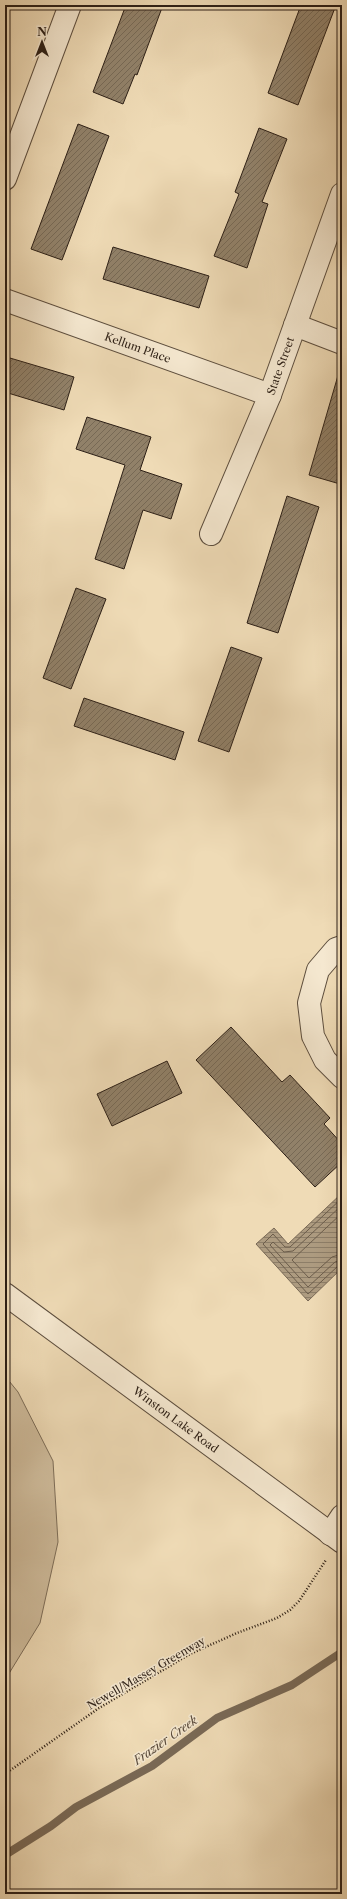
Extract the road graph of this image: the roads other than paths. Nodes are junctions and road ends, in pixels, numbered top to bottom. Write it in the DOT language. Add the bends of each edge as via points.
graph roads {
  1 [pos="70,5"];
  2 [pos="5,178"];
  3 [pos="342,194"];
  4 [pos="5,300"];
  5 [pos="295,325"];
  6 [pos="342,343"];
  7 [pos="270,395"];
  8 [pos="211,534"];
  9 [pos="342,947"];
  10 [pos="342,1077"];
  11 [pos="5,1294"];
  12 [pos="338,1530"];
  1 -- 2 [label="street"];
  3 -- 5 [label="street, State Street"];
  4 -- 7 [label="street, Kellum Place"];
  5 -- 6 [label="street"];
  5 -- 7 [label="street, State Street"];
  7 -- 8 [label="street, State Street"];
  9 -- 10 [label="street" via="336,949 318,970 310,1003 313,1036 325,1060"];
  11 -- 12 [label="street, Winston Lake Road"];
}
